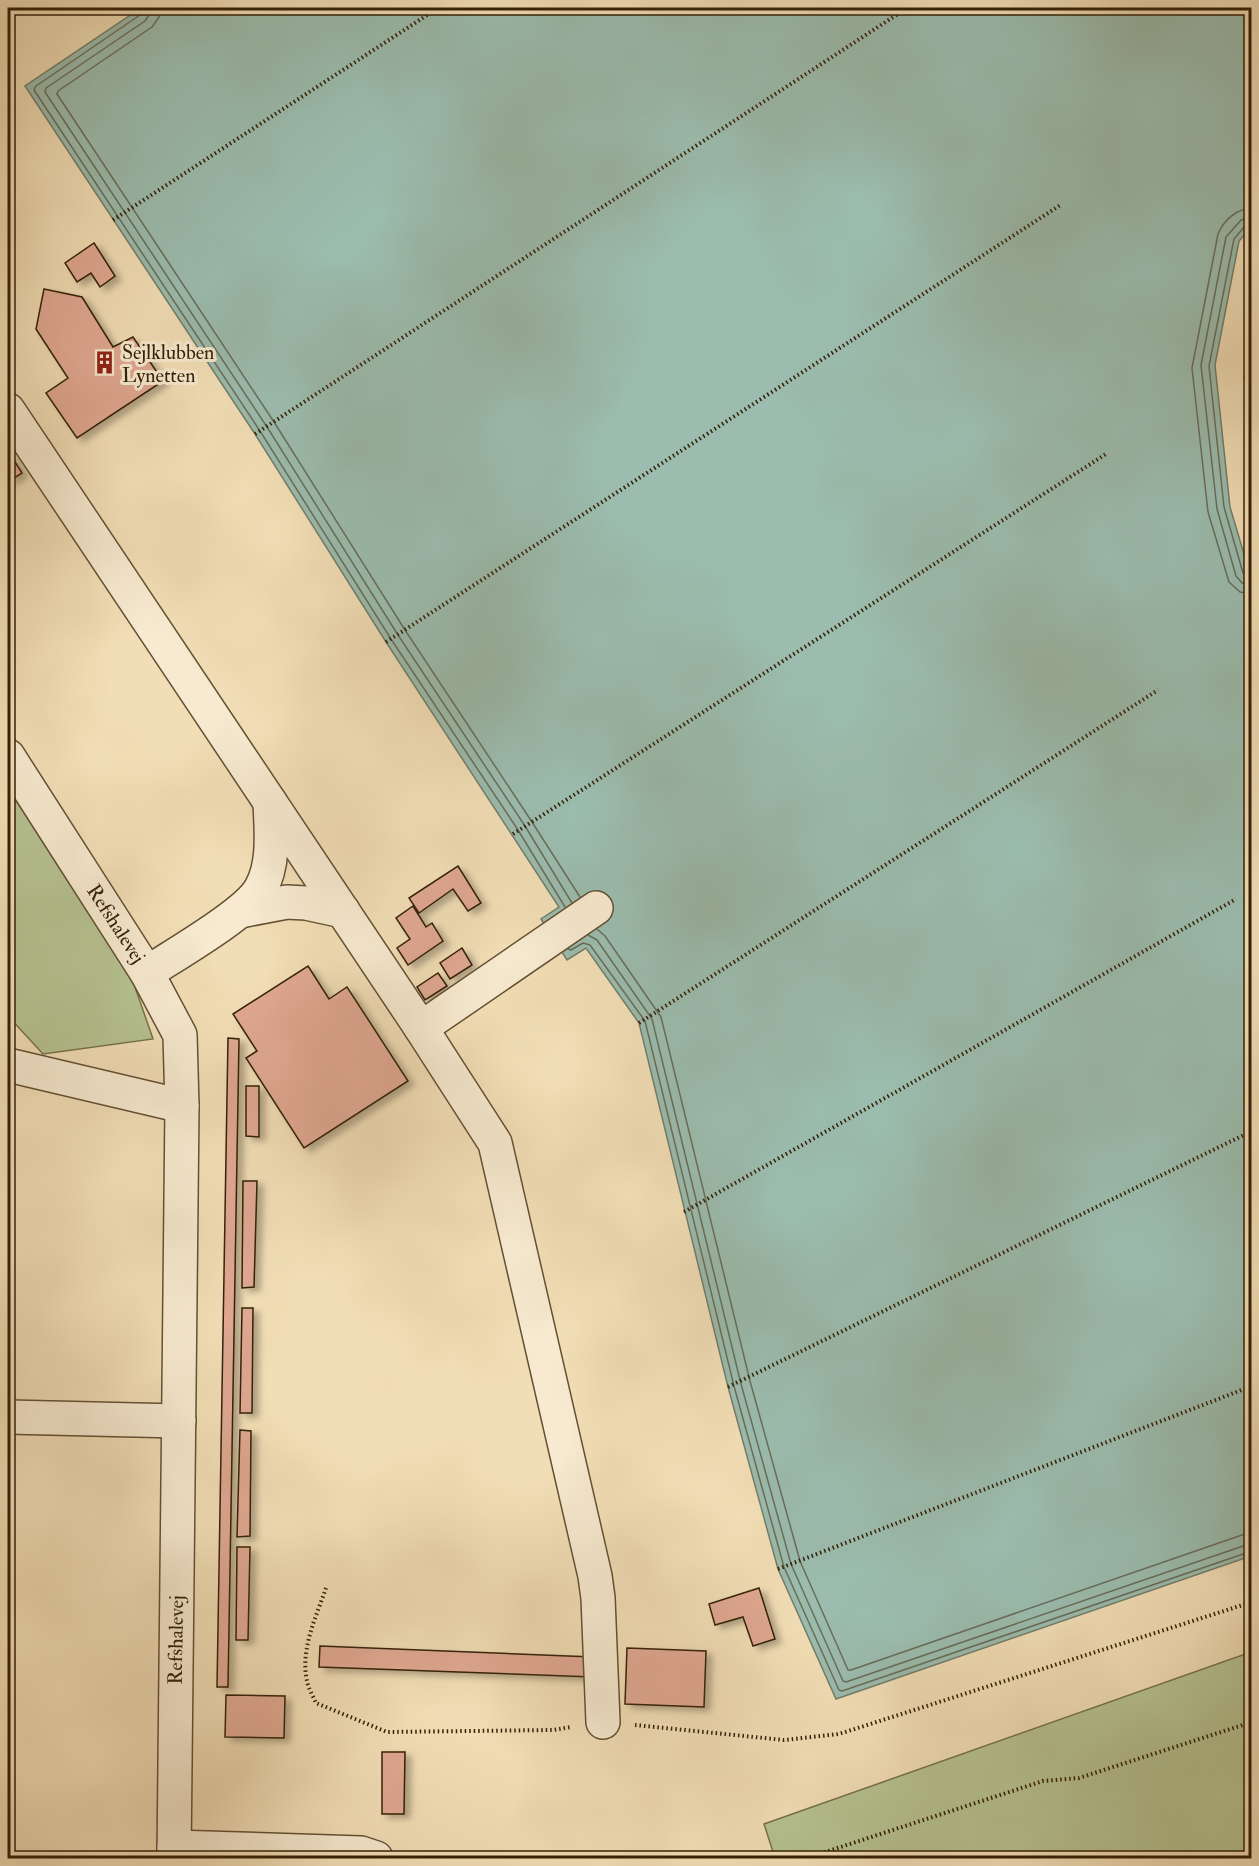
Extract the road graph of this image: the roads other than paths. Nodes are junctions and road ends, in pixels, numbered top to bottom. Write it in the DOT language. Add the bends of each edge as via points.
graph roads {
  1 [pos="8,410"];
  2 [pos="8,756"];
  3 [pos="270,802"];
  4 [pos="596,908"];
  5 [pos="240,911"];
  6 [pos="343,911"];
  7 [pos="147,972"];
  8 [pos="422,1028"];
  9 [pos="8,1065"];
  10 [pos="182,1106"];
  11 [pos="8,1418"];
  12 [pos="179,1421"];
  13 [pos="603,1722"];
  14 [pos="174,1853"];
  15 [pos="375,1858"];
  1 -- 3 [label="street"];
  2 -- 7 [label="street, Refshalevej"];
  3 -- 5 [label="street" via="270,861 261,889"];
  3 -- 6 [label="street"];
  4 -- 8 [label="street"];
  5 -- 6 [label="street" via="287,902"];
  5 -- 7 [label="street"];
  6 -- 8 [label="street"];
  7 -- 10 [label="street, Refshalevej" via="180,1035"];
  8 -- 13 [label="street" via="495,1143 595,1576"];
  9 -- 10 [label="street"];
  10 -- 12 [label="street, Refshalevej"];
  11 -- 12 [label="street"];
  12 -- 14 [label="street, Refshalevej"];
  14 -- 15 [label="street" via="361,1853"];
}
